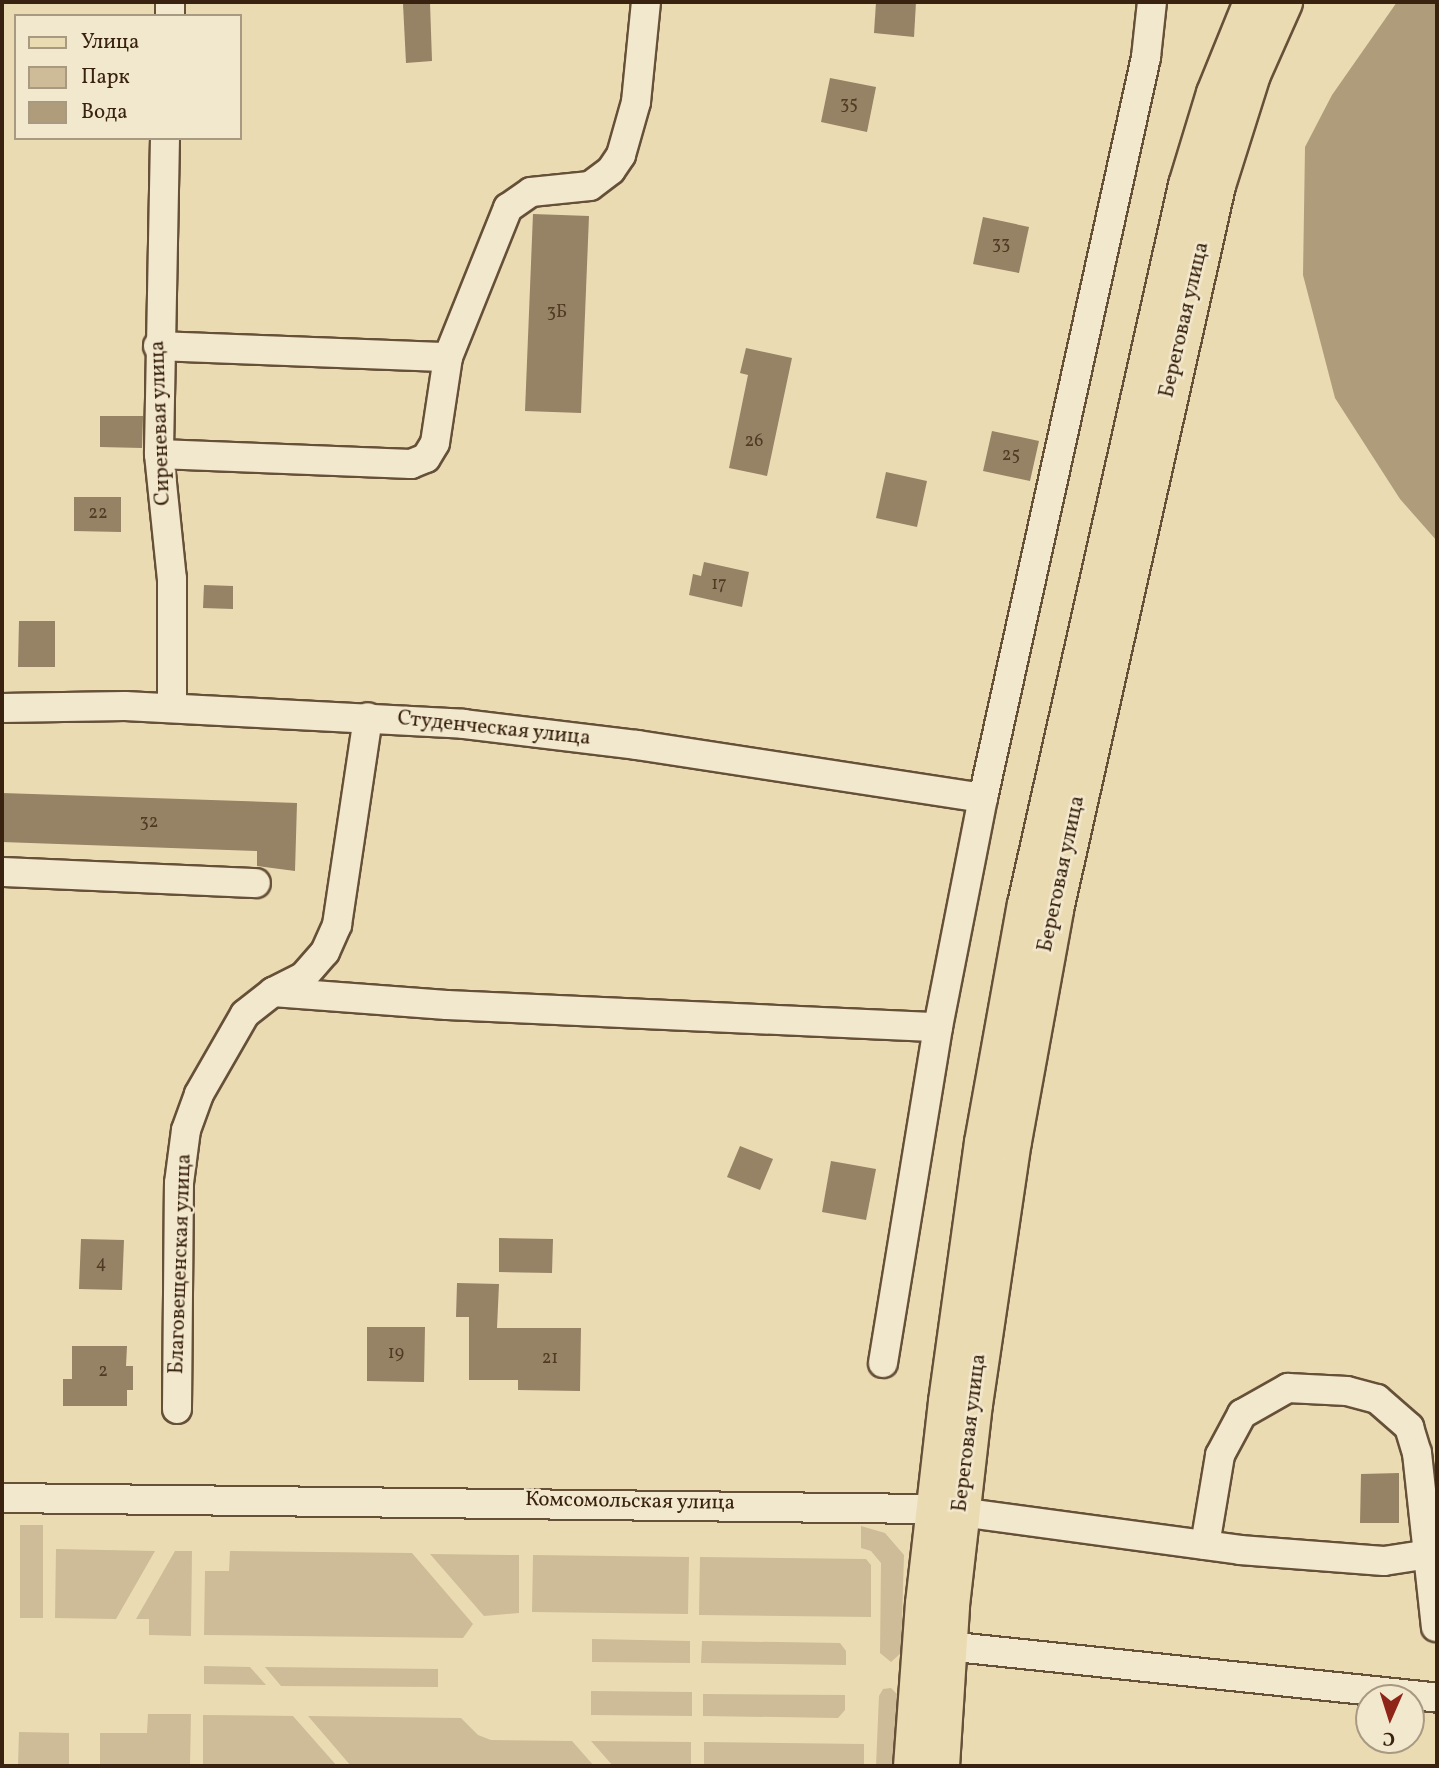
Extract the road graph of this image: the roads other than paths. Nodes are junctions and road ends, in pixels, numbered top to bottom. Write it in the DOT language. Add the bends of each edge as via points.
graph roads {
  1 [pos="646,2"];
  2 [pos="1152,2"];
  3 [pos="1252,2"];
  4 [pos="1283,2"];
  5 [pos="165,140"];
  6 [pos="158,346"];
  7 [pos="449,357"];
  8 [pos="159,454"];
  9 [pos="2,708"];
  10 [pos="172,708"];
  11 [pos="368,717"];
  12 [pos="983,798"];
  13 [pos="2,872"];
  14 [pos="256,883"];
  15 [pos="264,991"];
  16 [pos="938,1027"];
  17 [pos="883,1363"];
  18 [pos="177,1409"];
  19 [pos="2,1479"];
  20 [pos="2,1498"];
  21 [pos="326,1499"];
  22 [pos="947,1510"];
  23 [pos="1205,1545"];
  24 [pos="1429,1554"];
  25 [pos="1436,1627"];
  26 [pos="946,1646"];
  27 [pos="1437,1698"];
  28 [pos="912,1766"];
  29 [pos="940,1766"];
  1 -- 7 [label="street" via="636,102 621,155 611,170 590,186 531,192 508,208"];
  2 -- 12 [label="street" via="1146,57"];
  3 -- 22 [label="main road, Береговая улица" via="1215,93 1187,185 1026,904 983,1142"];
  4 -- 22 [label="main road, Береговая улица" via="1251,74 1216,185 1054,909"];
  5 -- 6 [label="street, Сиреневая улица"];
  6 -- 7 [label="street"];
  6 -- 8 [label="street, Сиреневая улица"];
  7 -- 8 [label="street" via="435,443 426,458 411,464"];
  8 -- 10 [label="street, Сиреневая улица" via="172,579"];
  9 -- 10 [label="street, Студенческая улица"];
  10 -- 11 [label="street, Студенческая улица"];
  11 -- 12 [label="street, Студенческая улица" via="637,745"];
  11 -- 15 [label="street, Благовещенская улица" via="337,925 325,952 304,976"];
  12 -- 16 [label="street"];
  13 -- 14 [label="street"];
  15 -- 16 [label="street" via="447,1005"];
  15 -- 18 [label="street, Благовещенская улица" via="228,1038 186,1130 179,1184"];
  16 -- 17 [label="street"];
  19 -- 21 [label="street, Комсомольская улица" via="170,1481"];
  20 -- 21 [label="street, Комсомольская улица"];
  21 -- 22 [label="street, Комсомольская улица"];
  22 -- 23 [label="street, Комсомольская улица"];
  22 -- 26 [label="main road, Береговая улица"];
  22 -- 28 [label="main road, Береговая улица"];
  23 -- 24 [label="street, Комсомольская улица" via="1384,1561"];
  23 -- 24 [label="street" via="1220,1455 1242,1414 1288,1388 1320,1387 1377,1399 1409,1427 1417,1453"];
  24 -- 25 [label="street"];
  26 -- 27 [label="street"];
  26 -- 29 [label="main road, Береговая улица"];
}
